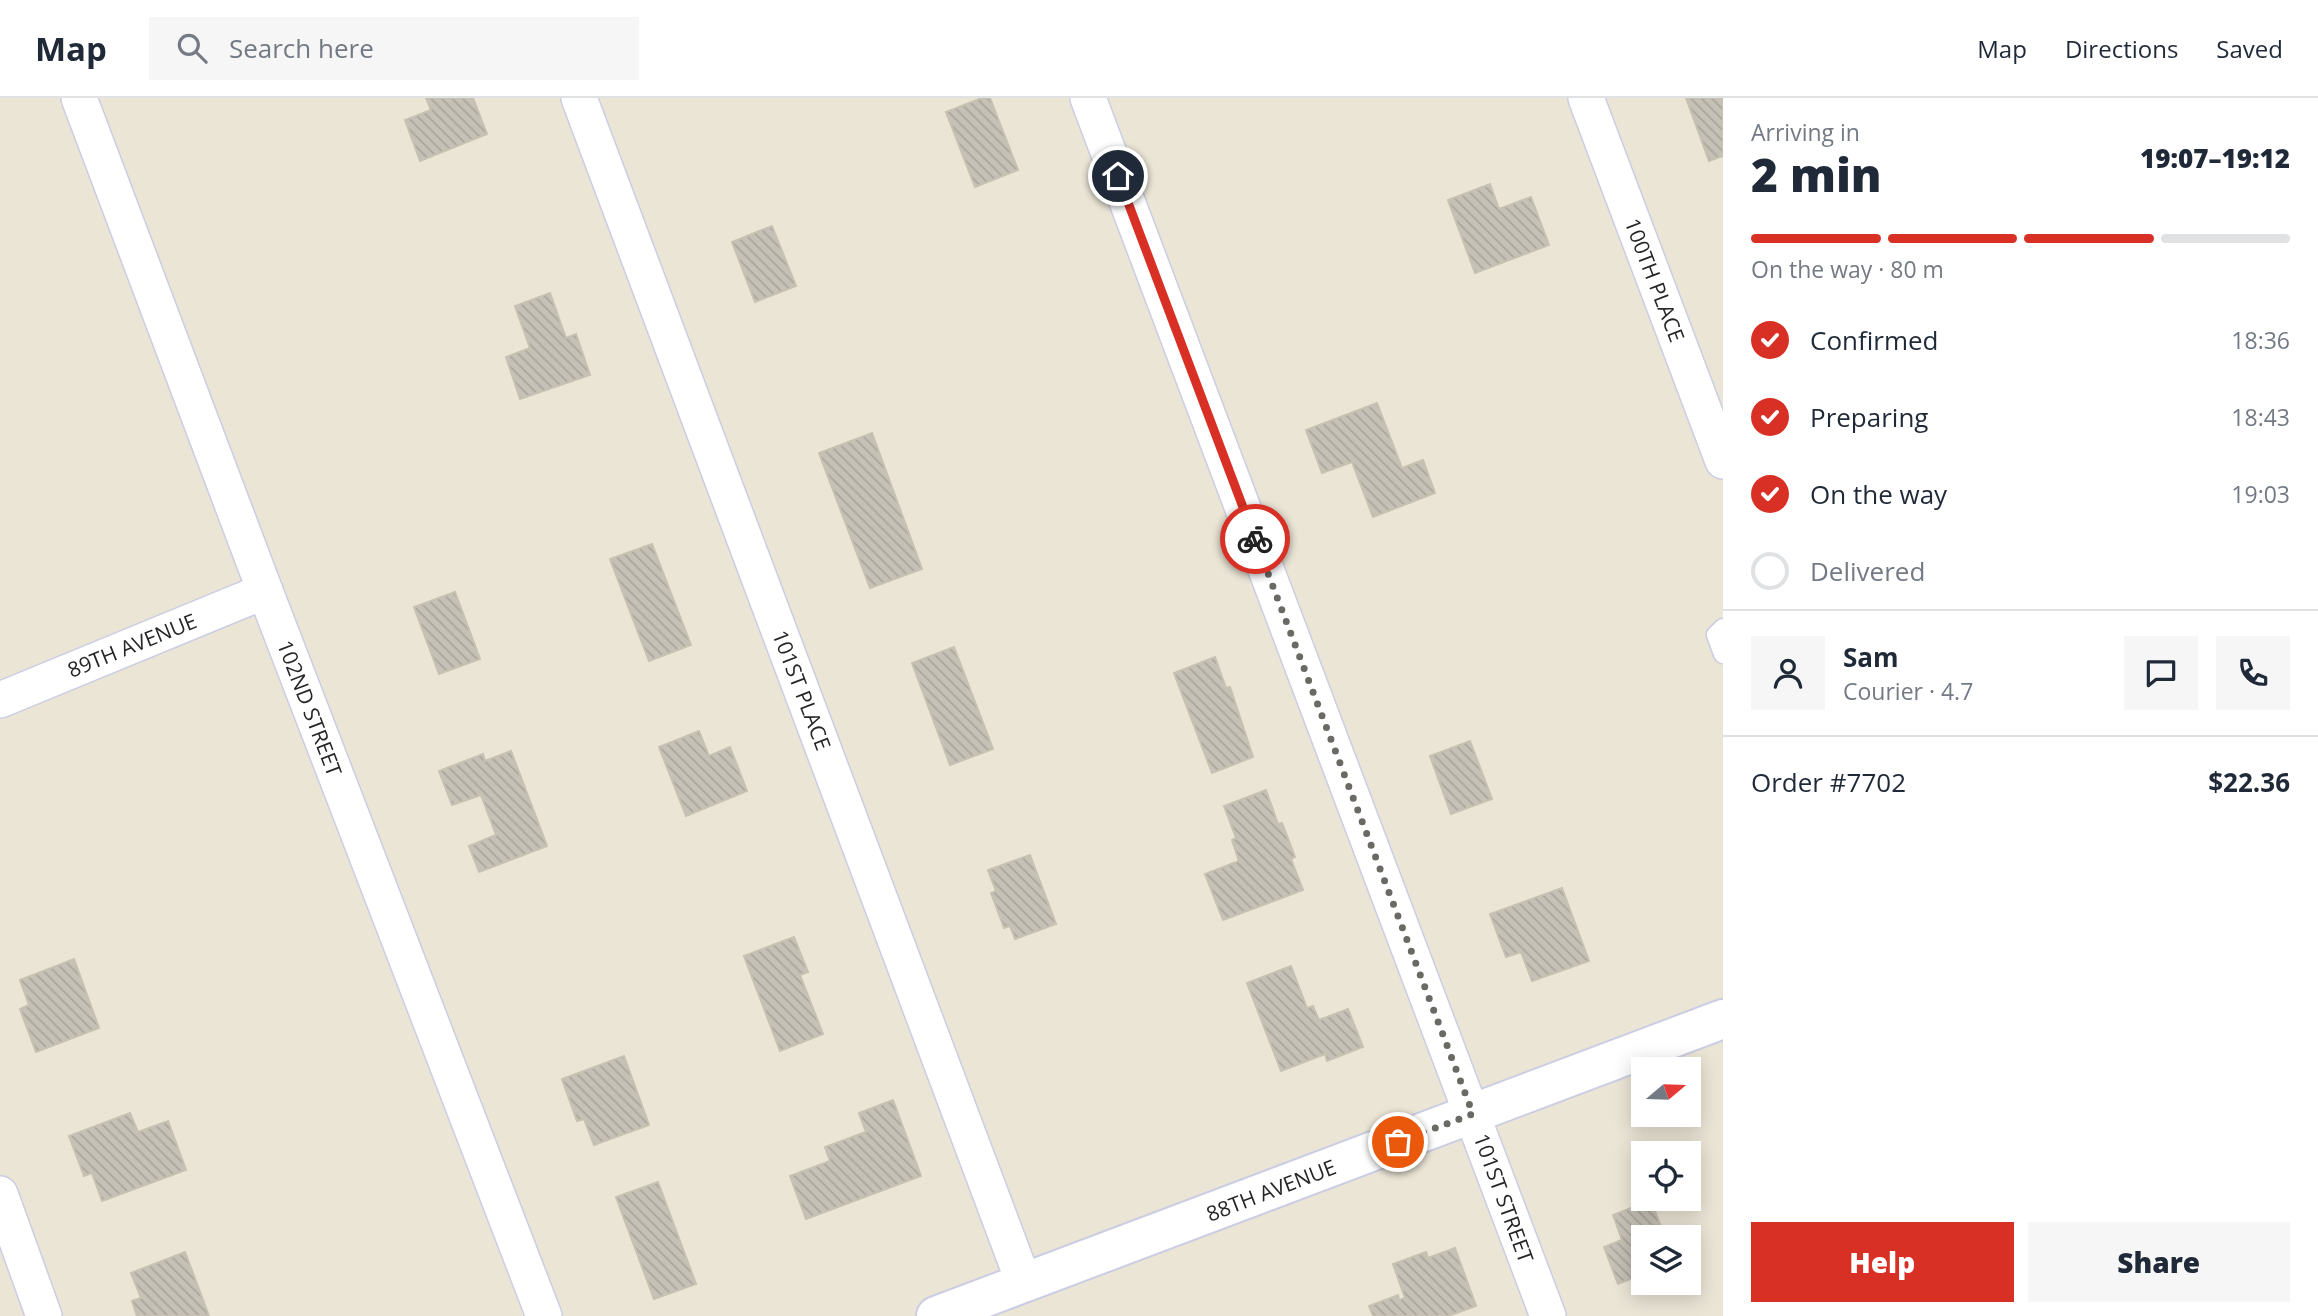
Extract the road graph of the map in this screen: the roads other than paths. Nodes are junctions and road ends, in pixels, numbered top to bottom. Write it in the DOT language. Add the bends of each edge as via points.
graph roads {
  1 [pos="79,98"];
  2 [pos="579,98"];
  3 [pos="1088,98"];
  4 [pos="1586,98"];
  5 [pos="1723,461"];
  6 [pos="265,591"];
  7 [pos="1723,628"];
  8 [pos="1723,654"];
  9 [pos="0,700"];
  10 [pos="1723,1019"];
  11 [pos="1473,1114"];
  12 [pos="0,1194"];
  13 [pos="1024,1283"];
  14 [pos="44,1316"];
  15 [pos="544,1316"];
  16 [pos="936,1316"];
  17 [pos="1548,1316"];
  1 -- 6 [label="street, 102ND STREET"];
  2 -- 13 [label="street, 101ST PLACE"];
  3 -- 11 [label="street, 101ST STREET"];
  4 -- 5 [label="street, 100TH PLACE"];
  6 -- 9 [label="street, 89TH AVENUE"];
  6 -- 15 [label="street, 102ND STREET"];
  7 -- 8 [label="lane" via="1716,635"];
  10 -- 11 [label="street, 88TH AVENUE"];
  11 -- 13 [label="street, 88TH AVENUE"];
  11 -- 17 [label="street, 101ST STREET"];
  12 -- 14 [label="street"];
  13 -- 16 [label="street, 88TH AVENUE"];
}
